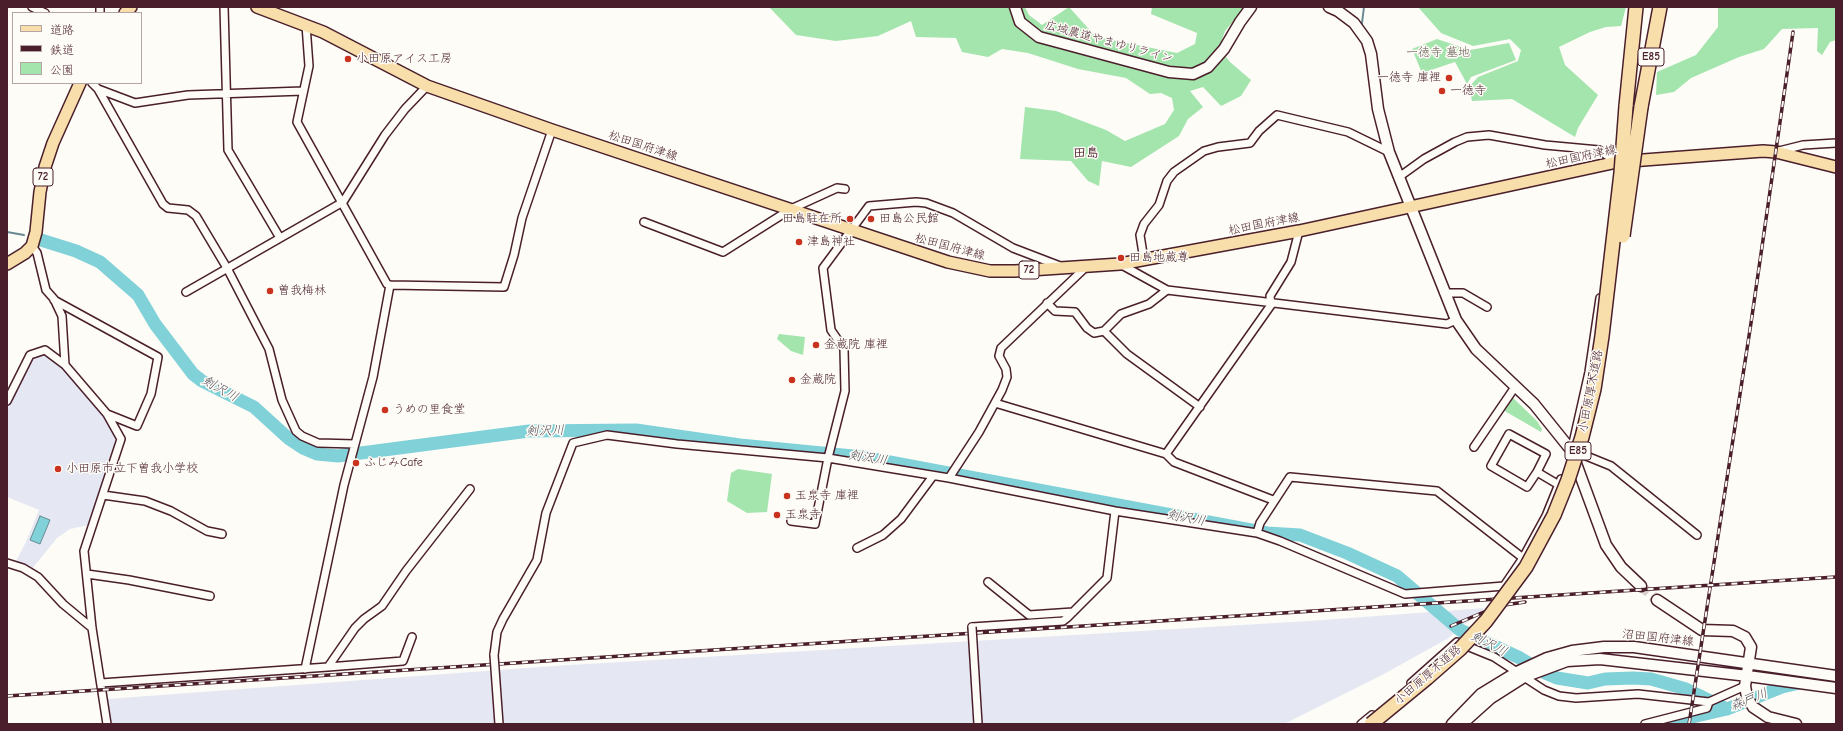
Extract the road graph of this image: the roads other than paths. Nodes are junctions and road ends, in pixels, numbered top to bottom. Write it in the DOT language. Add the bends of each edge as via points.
graph roads {
  1 [pos="32,7"];
  2 [pos="224,7"];
  3 [pos="257,7"];
  4 [pos="1015,7"];
  5 [pos="1251,7"];
  6 [pos="1329,7"];
  7 [pos="1636,7"];
  8 [pos="1660,7"];
  9 [pos="43,12"];
  10 [pos="306,25"];
  11 [pos="80,84"];
  12 [pos="93,84"];
  13 [pos="427,86"];
  14 [pos="98,89"];
  15 [pos="303,91"];
  16 [pos="228,93"];
  17 [pos="552,130"];
  18 [pos="1836,143"];
  19 [pos="1389,152"];
  20 [pos="1776,152"];
  21 [pos="1617,162"];
  22 [pos="1836,167"];
  23 [pos="1399,177"];
  24 [pos="845,189"];
  25 [pos="343,202"];
  26 [pos="1411,207"];
  27 [pos="791,209"];
  28 [pos="644,222"];
  29 [pos="852,230"];
  30 [pos="1299,231"];
  31 [pos="280,238"];
  32 [pos="32,246"];
  33 [pos="1144,260"];
  34 [pos="7,264"];
  35 [pos="1120,264"];
  36 [pos="1088,266"];
  37 [pos="227,268"];
  38 [pos="1066,268"];
  39 [pos="390,285"];
  40 [pos="1167,290"];
  41 [pos="186,292"];
  42 [pos="1444,293"];
  43 [pos="54,299"];
  44 [pos="1271,301"];
  45 [pos="1047,303"];
  46 [pos="1487,307"];
  47 [pos="1456,320"];
  48 [pos="1104,331"];
  49 [pos="65,365"];
  50 [pos="1515,387"];
  51 [pos="7,401"];
  52 [pos="995,403"];
  53 [pos="1200,407"];
  54 [pos="107,414"];
  55 [pos="354,446"];
  56 [pos="1474,447"];
  57 [pos="1571,450"];
  58 [pos="1166,454"];
  59 [pos="828,458"];
  60 [pos="1537,472"];
  61 [pos="933,476"];
  62 [pos="949,478"];
  63 [pos="1559,486"];
  64 [pos="470,489"];
  65 [pos="103,494"];
  66 [pos="1274,500"];
  67 [pos="1115,511"];
  68 [pos="791,521"];
  69 [pos="1257,533"];
  70 [pos="222,534"];
  71 [pos="1697,535"];
  72 [pos="857,548"];
  73 [pos="1523,558"];
  74 [pos="7,563"];
  75 [pos="87,574"];
  76 [pos="988,582"];
  77 [pos="1641,586"];
  78 [pos="210,596"];
  79 [pos="1657,600"];
  80 [pos="1073,612"];
  81 [pos="92,628"];
  82 [pos="412,637"];
  83 [pos="1750,663"];
  84 [pos="328,667"];
  85 [pos="305,670"];
  86 [pos="1521,674"];
  87 [pos="1748,676"];
  88 [pos="1836,676"];
  89 [pos="101,683"];
  90 [pos="1745,686"];
  91 [pos="1836,688"];
  92 [pos="1709,702"];
  93 [pos="1670,720"];
  94 [pos="107,724"];
  95 [pos="499,724"];
  96 [pos="978,724"];
  97 [pos="1361,724"];
  98 [pos="1371,724"];
  99 [pos="1385,724"];
  100 [pos="1452,724"];
  101 [pos="1462,724"];
  102 [pos="1645,724"];
  103 [pos="1796,724"];
  1 -- 9 [label="street"];
  2 -- 16 [label="street"];
  3 -- 10 [label="main road, 松田国府津線 / 72"];
  4 -- 5 [label="street, 広域農道やまゆりライン" via="1020,22 1039,37 1169,72 1193,74 1208,67 1224,49"];
  6 -- 19 [label="street" via="1354,23 1367,41 1378,109"];
  7 -- 98 [label="highway, 小田原厚木道路 / E85, bridge" via="1621,173 1602,336 1594,389 1566,487 1526,567 1486,621 1427,678"];
  8 -- 99 [label="highway, 小田原厚木道路 / E85, bridge" via="1641,107 1602,391 1576,484 1545,550 1502,614 1465,654"];
  10 -- 13 [label="main road, 松田国府津線 / 72"];
  10 -- 15 [label="street" via="308,66"];
  11 -- 32 [label="main road, 72" via="53,142 45,167"];
  12 -- 14 [label="street"];
  13 -- 17 [label="main road, 松田国府津線 / 72"];
  13 -- 25 [label="street" via="385,135"];
  14 -- 16 [label="street" via="135,103 177,96"];
  14 -- 37 [label="street" via="163,204 168,208 188,210 196,216"];
  15 -- 16 [label="street"];
  15 -- 25 [label="street" via="297,122"];
  16 -- 31 [label="street" via="228,150"];
  17 -- 27 [label="main road, 松田国府津線 / 72"];
  17 -- 39 [label="street" via="522,218 504,287"];
  18 -- 20 [label="street" via="1803,145"];
  19 -- 23 [label="street"];
  19 -- 33 [label="street" via="1348,132 1277,115 1250,143 1204,151 1174,172 1140,235"];
  20 -- 21 [label="main road, 松田国府津線 / 72" via="1750,151"];
  20 -- 22 [label="main road, 松田国府津線 / 72"];
  21 -- 23 [label="street" via="1599,150 1545,145 1489,135 1467,137 1455,142 1424,158"];
  21 -- 26 [label="main road, 松田国府津線 / 72"];
  21 -- 57 [label="street" via="1595,336"];
  23 -- 26 [label="street"];
  24 -- 27 [label="street" via="837,188"];
  25 -- 31 [label="street"];
  25 -- 39 [label="street" via="387,284"];
  26 -- 30 [label="main road, 松田国府津線 / 72"];
  26 -- 42 [label="street"];
  27 -- 28 [label="street" via="723,252"];
  27 -- 29 [label="main road, 松田国府津線 / 72"];
  29 -- 38 [label="main road, 松田国府津線 / 72" via="967,267 1009,271"];
  29 -- 38 [label="street" via="869,206 926,202 953,213 1013,248"];
  29 -- 59 [label="street" via="823,268 831,330 844,350 846,376 845,391"];
  30 -- 33 [label="main road, 松田国府津線 / 72"];
  30 -- 44 [label="street" via="1291,262 1270,296"];
  31 -- 37 [label="street"];
  32 -- 34 [label="main road"];
  32 -- 43 [label="street" via="37,253 46,290"];
  33 -- 35 [label="main road, 松田国府津線 / 72"];
  35 -- 36 [label="main road, 松田国府津線 / 72"];
  35 -- 40 [label="street"];
  36 -- 38 [label="main road, 松田国府津線 / 72"];
  36 -- 45 [label="street"];
  37 -- 41 [label="street"];
  37 -- 55 [label="street" via="269,349 282,400 296,431 318,443"];
  39 -- 55 [label="street" via="373,377"];
  40 -- 44 [label="street"];
  40 -- 48 [label="street" via="1149,304 1121,314"];
  42 -- 46 [label="street" via="1463,293"];
  42 -- 47 [label="street"];
  43 -- 49 [label="street" via="62,316"];
  43 -- 54 [label="street" via="158,357 151,394 137,426"];
  44 -- 47 [label="street" via="1447,324"];
  44 -- 53 [label="street" via="1271,305"];
  45 -- 48 [label="street" via="1055,311 1075,312 1087,328 1094,332"];
  45 -- 52 [label="street" via="1001,348 999,356 1007,377"];
  47 -- 50 [label="street" via="1476,349"];
  48 -- 53 [label="street" via="1127,354"];
  49 -- 51 [label="street" via="45,350 30,355"];
  49 -- 54 [label="street"];
  50 -- 56 [label="street"];
  50 -- 57 [label="street" via="1546,416"];
  52 -- 58 [label="street"];
  52 -- 62 [label="street"];
  53 -- 58 [label="street"];
  54 -- 65 [label="street" via="121,438"];
  55 -- 85 [label="street"];
  57 -- 63 [label="street"];
  57 -- 71 [label="street" via="1611,466"];
  57 -- 77 [label="street" via="1606,545 1621,567"];
  58 -- 66 [label="street" via="1174,462"];
  59 -- 61 [label="street"];
  59 -- 68 [label="street" via="815,524"];
  59 -- 95 [label="street, bridge" via="607,435 573,443 546,513 537,560 503,619 494,644"];
  60 -- 60 [label="street" via="1527,487 1491,466 1509,434 1546,454"];
  60 -- 63 [label="street"];
  61 -- 62 [label="street"];
  61 -- 72 [label="street" via="901,519 883,535"];
  62 -- 67 [label="street"];
  63 -- 73 [label="street"];
  64 -- 84 [label="street" via="382,606 355,628"];
  65 -- 70 [label="street" via="145,501 171,511 207,531"];
  65 -- 75 [label="street" via="84,551"];
  66 -- 69 [label="street" via="1260,522"];
  66 -- 73 [label="street" via="1290,477 1437,491"];
  67 -- 69 [label="street"];
  67 -- 80 [label="street" via="1107,578"];
  69 -- 73 [label="street" via="1405,594 1504,586"];
  74 -- 81 [label="street" via="23,568 38,577"];
  75 -- 78 [label="street"];
  75 -- 81 [label="street"];
  76 -- 80 [label="street" via="1029,615"];
  79 -- 83 [label="street" via="1702,630 1733,631 1742,635 1751,647"];
  80 -- 96 [label="street, bridge" via="1063,621 972,627"];
  81 -- 89 [label="street"];
  82 -- 84 [label="street" via="403,661"];
  83 -- 86 [label="street, 沼田国府津線" via="1634,647 1604,647 1555,656 1528,666"];
  83 -- 87 [label="street"];
  83 -- 88 [label="street, 沼田国府津線"];
  84 -- 85 [label="street"];
  85 -- 89 [label="street"];
  86 -- 87 [label="street, 沼田国府津線" via="1567,661 1600,659"];
  86 -- 92 [label="street" via="1544,690 1559,696 1576,698 1638,694"];
  86 -- 97 [label="street" via="1494,658 1457,642"];
  86 -- 100 [label="street, 沼田国府津線" via="1480,694"];
  86 -- 101 [label="street, 沼田国府津線"];
  87 -- 90 [label="street"];
  87 -- 91 [label="street, 沼田国府津線"];
  89 -- 94 [label="street"];
  90 -- 92 [label="street"];
  90 -- 103 [label="street" via="1747,697 1753,707 1768,717"];
  92 -- 93 [label="street" via="1707,708"];
  93 -- 102 [label="street"];
}
